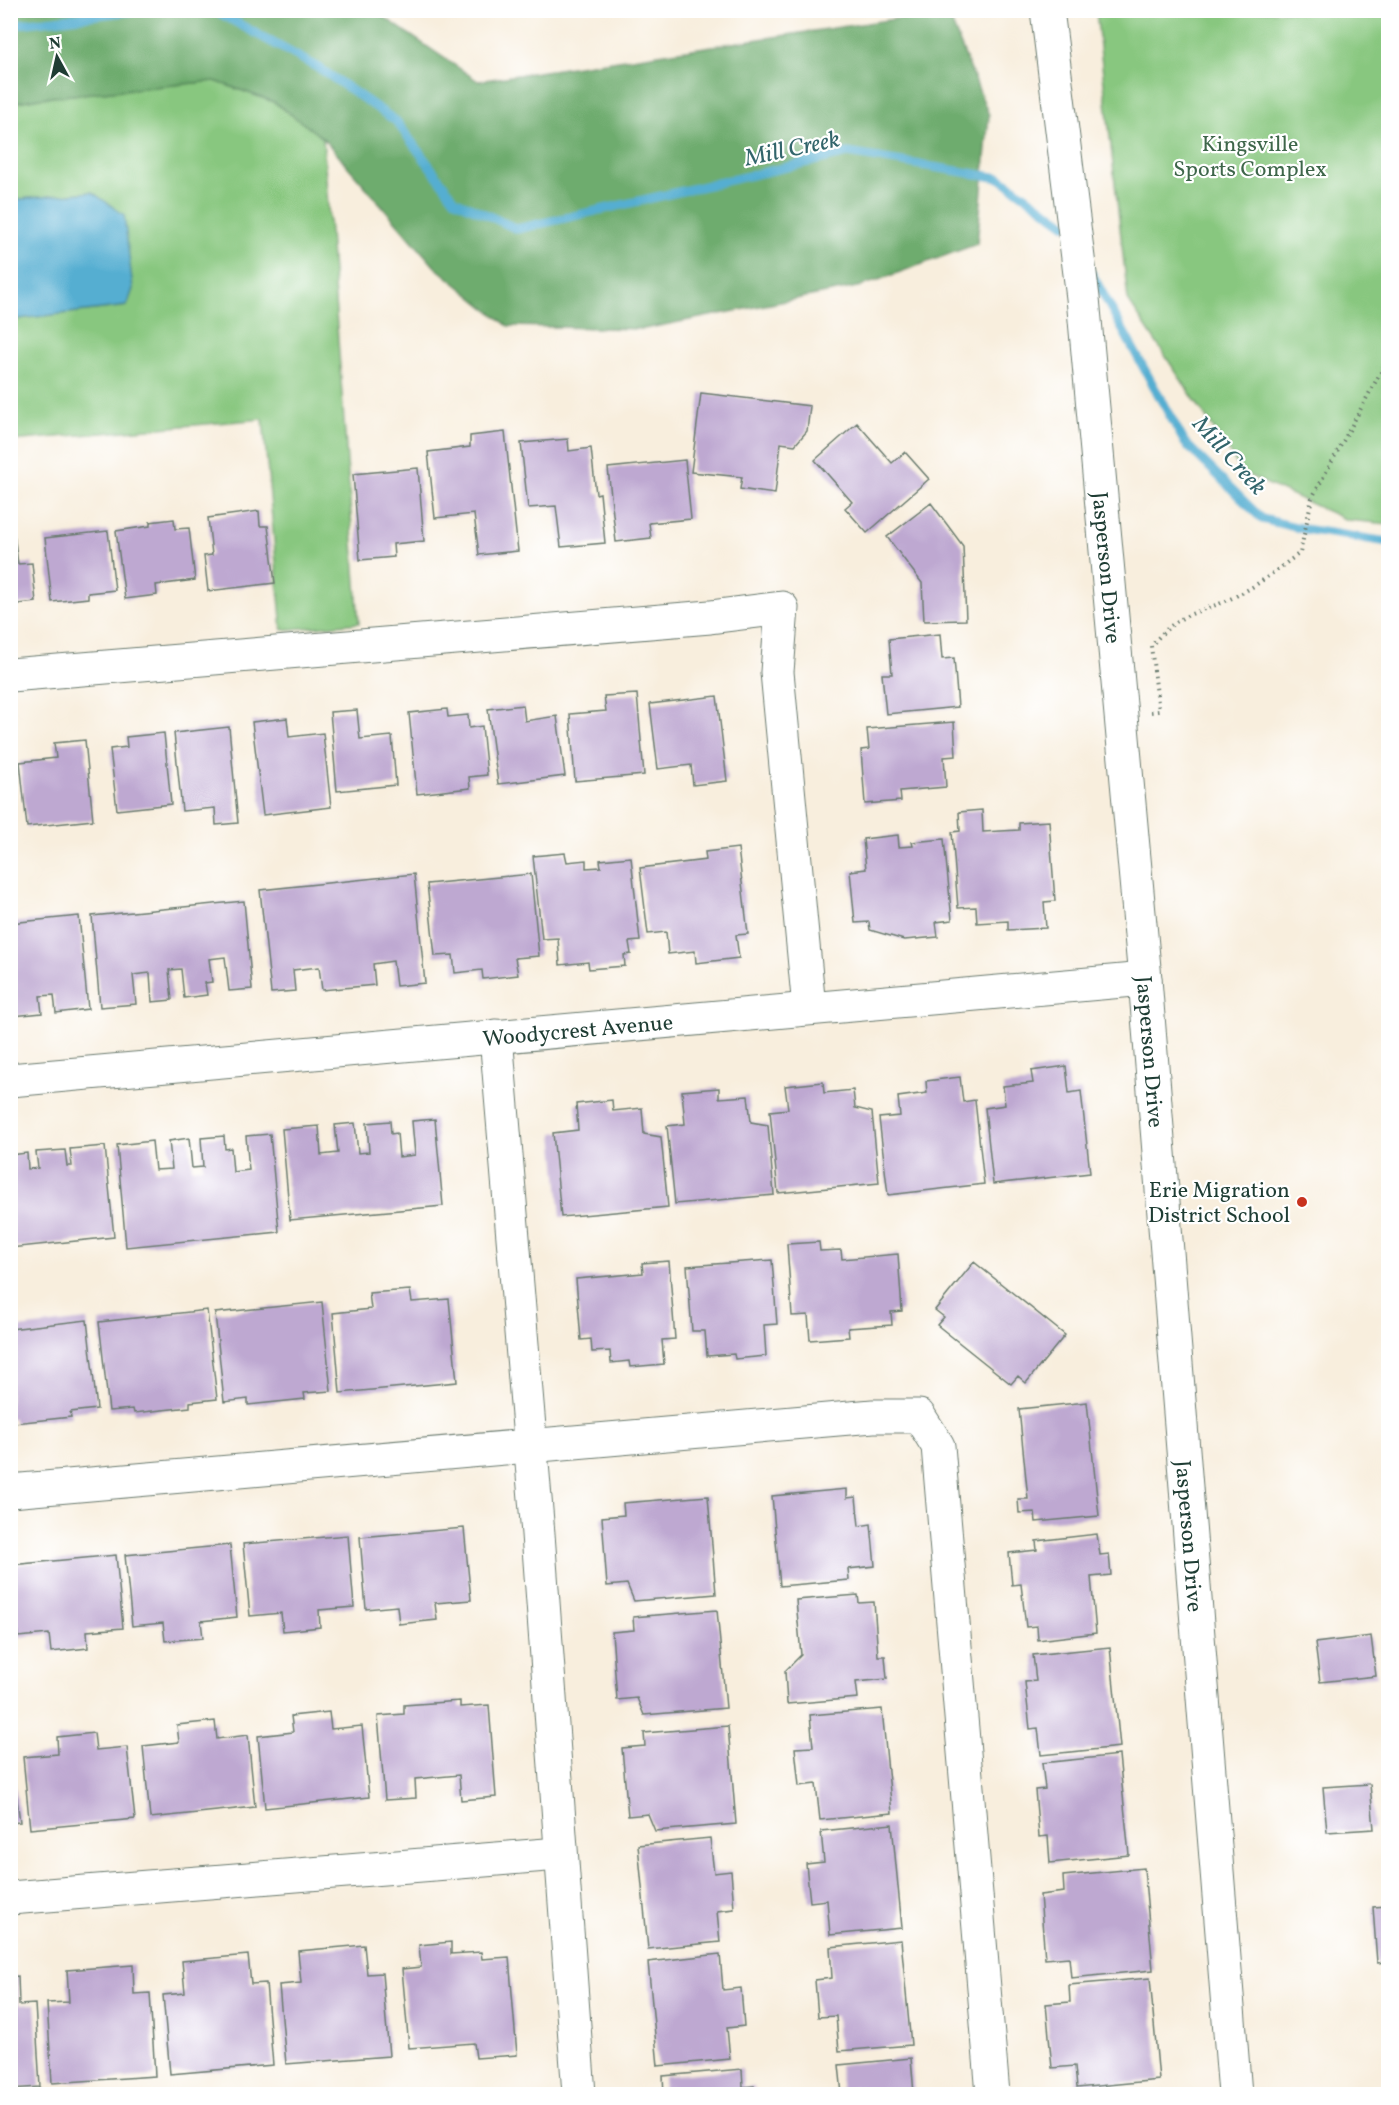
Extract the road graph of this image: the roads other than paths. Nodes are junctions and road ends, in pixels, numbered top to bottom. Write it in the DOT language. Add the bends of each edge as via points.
graph roads {
  1 [pos="1047,10"];
  2 [pos="10,675"];
  3 [pos="1145,979"];
  4 [pos="809,1008"];
  5 [pos="496,1036"];
  6 [pos="10,1080"];
  7 [pos="530,1447"];
  8 [pos="10,1491"];
  9 [pos="559,1854"];
  10 [pos="10,1898"];
  11 [pos="579,2094"];
  12 [pos="993,2094"];
  13 [pos="1235,2094"];
  1 -- 3 [label="street, Jasperson Drive" via="1082,284"];
  2 -- 4 [label="street" via="782,608 777,672"];
  3 -- 4 [label="street, Woodycrest Avenue"];
  3 -- 13 [label="street, Jasperson Drive"];
  4 -- 5 [label="street, Woodycrest Avenue"];
  5 -- 6 [label="street, Woodycrest Avenue"];
  5 -- 7 [label="street"];
  7 -- 8 [label="street"];
  7 -- 9 [label="street"];
  7 -- 12 [label="street" via="873,1416 919,1416 938,1446"];
  9 -- 10 [label="street"];
  9 -- 11 [label="street"];
}
